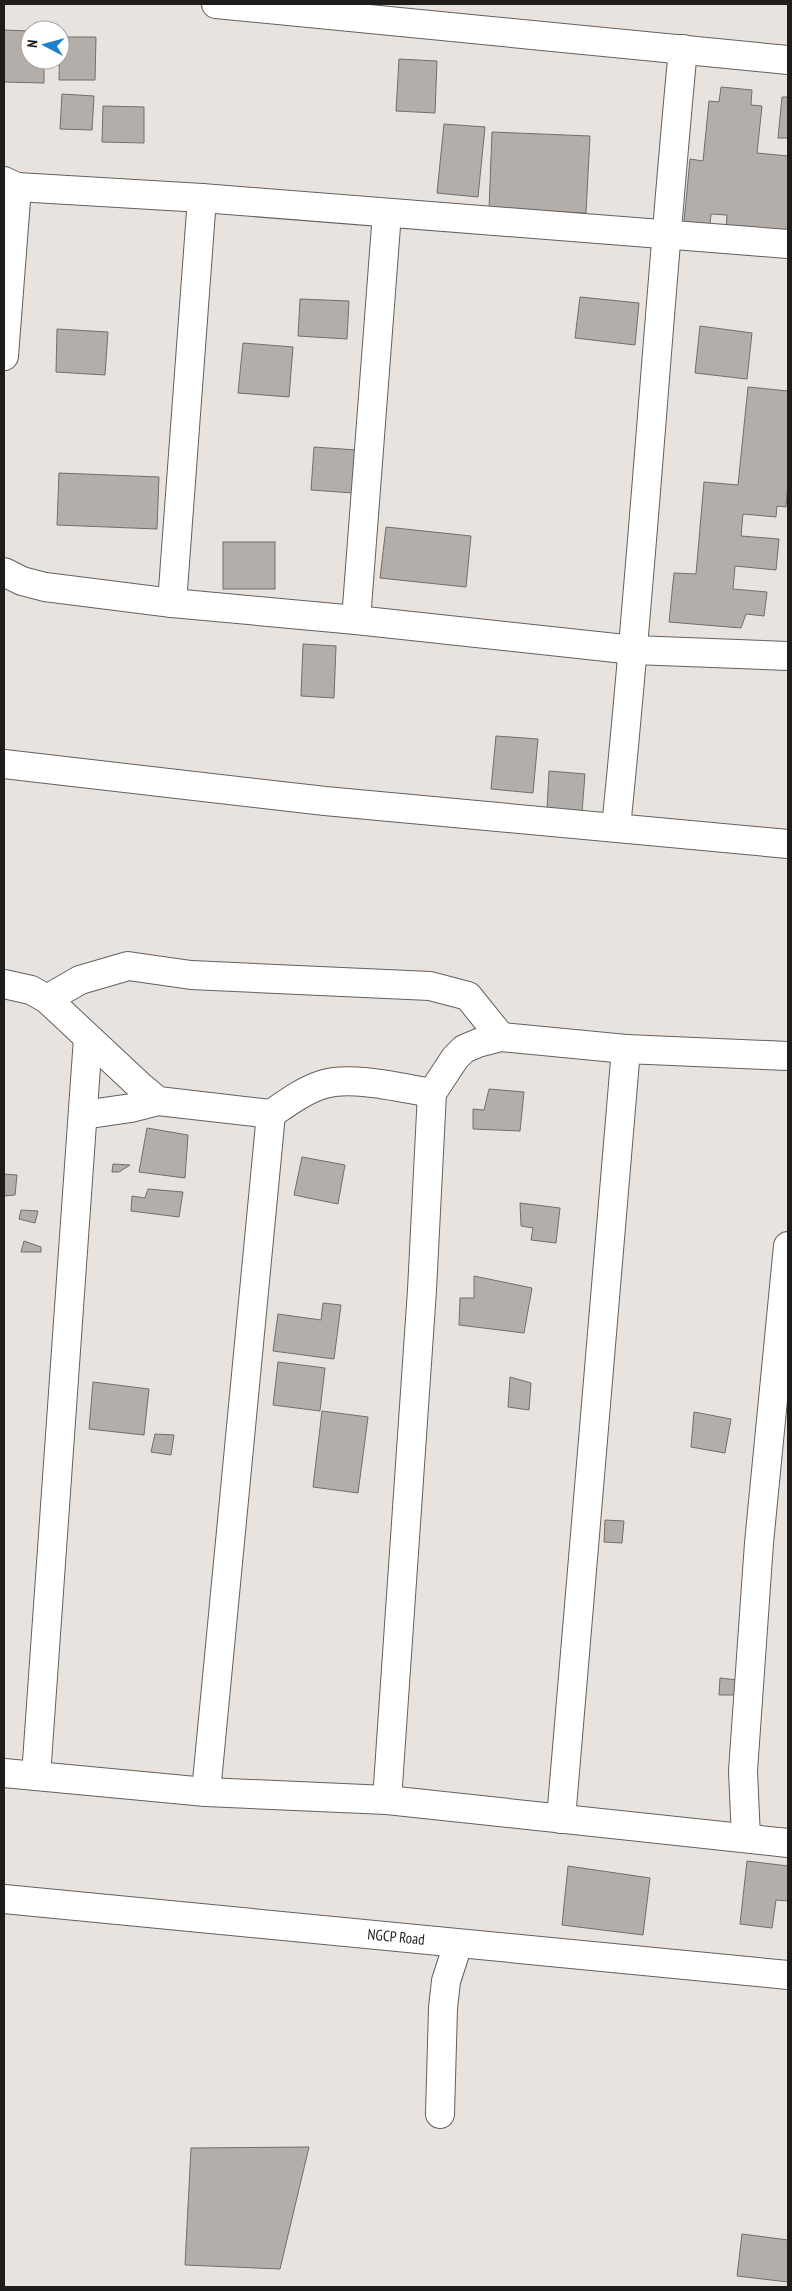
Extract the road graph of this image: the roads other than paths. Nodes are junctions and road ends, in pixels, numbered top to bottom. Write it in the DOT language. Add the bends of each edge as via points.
graph roads {
  1 [pos="216,4"];
  2 [pos="683,50"];
  3 [pos="788,60"];
  4 [pos="10,184"];
  5 [pos="202,198"];
  6 [pos="387,213"];
  7 [pos="665,234"];
  8 [pos="788,244"];
  9 [pos="4,356"];
  10 [pos="4,572"];
  11 [pos="172,603"];
  12 [pos="356,620"];
  13 [pos="634,650"];
  14 [pos="788,656"];
  15 [pos="4,764"];
  16 [pos="616,827"];
  17 [pos="788,844"];
  18 [pos="4,984"];
  19 [pos="47,999"];
  20 [pos="501,1037"];
  21 [pos="88,1038"];
  22 [pos="626,1049"];
  23 [pos="788,1056"];
  24 [pos="432,1093"];
  25 [pos="158,1101"];
  26 [pos="271,1114"];
  27 [pos="83,1115"];
  28 [pos="788,1246"];
  29 [pos="4,1773"];
  30 [pos="36,1776"];
  31 [pos="206,1792"];
  32 [pos="387,1800"];
  33 [pos="561,1819"];
  34 [pos="746,1838"];
  35 [pos="788,1844"];
  36 [pos="4,1899"];
  37 [pos="458,1944"];
  38 [pos="788,1975"];
  39 [pos="440,2114"];
  1 -- 2 [label="street"];
  2 -- 3 [label="street"];
  2 -- 7 [label="street"];
  4 -- 5 [label="street"];
  4 -- 9 [label="street"];
  5 -- 6 [label="street"];
  5 -- 11 [label="street"];
  6 -- 7 [label="street"];
  6 -- 12 [label="street"];
  7 -- 8 [label="street"];
  7 -- 13 [label="street"];
  10 -- 11 [label="street" via="45,587"];
  11 -- 12 [label="street"];
  12 -- 13 [label="street"];
  13 -- 14 [label="street"];
  13 -- 16 [label="street"];
  15 -- 16 [label="street" via="325,801"];
  16 -- 17 [label="street"];
  18 -- 19 [label="street" via="31,990"];
  19 -- 20 [label="street" via="80,980 128,966 191,976 430,986 468,996"];
  19 -- 21 [label="street"];
  20 -- 22 [label="street"];
  20 -- 24 [label="street" via="464,1049"];
  21 -- 25 [label="street"];
  21 -- 27 [label="street"];
  22 -- 23 [label="street"];
  22 -- 33 [label="street"];
  24 -- 26 [label="street" via="332,1082 303,1092"];
  24 -- 32 [label="street" via="422,1290"];
  25 -- 26 [label="street"];
  25 -- 27 [label="street"];
  26 -- 31 [label="street"];
  27 -- 30 [label="street"];
  28 -- 34 [label="street" via="759,1542 743,1771"];
  29 -- 30 [label="street"];
  30 -- 31 [label="street"];
  31 -- 32 [label="street"];
  32 -- 33 [label="street"];
  33 -- 34 [label="street"];
  34 -- 35 [label="street"];
  36 -- 37 [label="street, NGCP Road"];
  37 -- 38 [label="street, NGCP Road"];
  37 -- 39 [label="street" via="446,1981 443,2008"];
}
